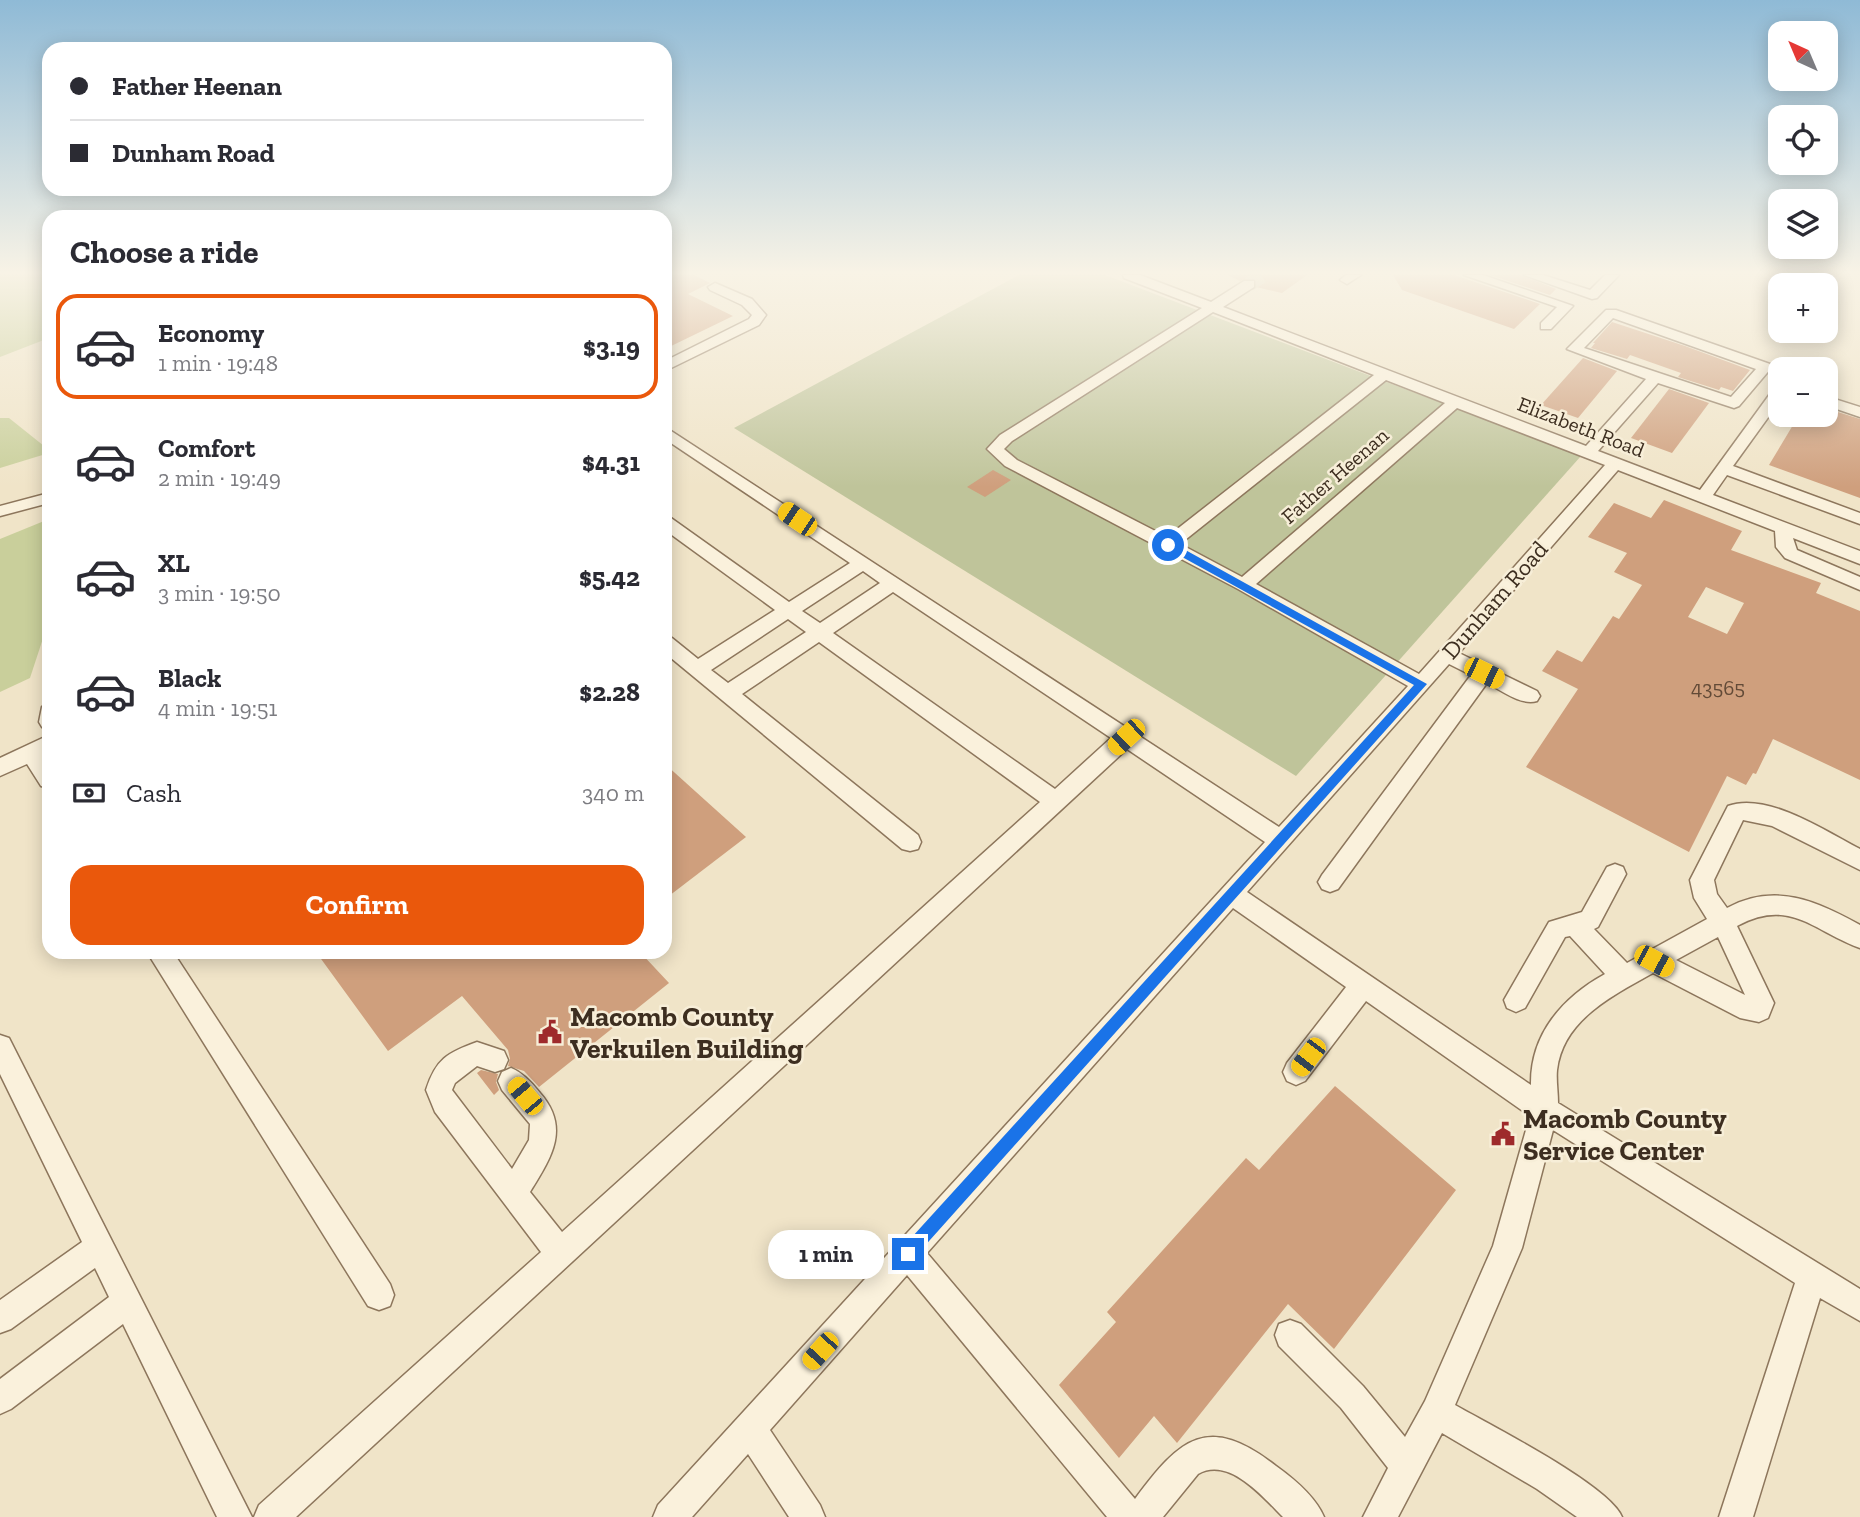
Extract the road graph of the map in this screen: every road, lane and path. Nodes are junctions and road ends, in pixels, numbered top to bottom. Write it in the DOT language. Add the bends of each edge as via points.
graph roads {
  1 [pos="707,346"];
  2 [pos="1154,346"];
  3 [pos="1315,346"];
  4 [pos="1577,346"];
  5 [pos="1705,346"];
  6 [pos="672,363"];
  7 [pos="1387,373"];
  8 [pos="1655,377"];
  9 [pos="1456,401"];
  10 [pos="1838,404"];
  11 [pos="1768,406"];
  12 [pos="1860,412"];
  13 [pos="672,437"];
  14 [pos="1589,453"];
  15 [pos="1616,463"];
  16 [pos="1723,468"];
  17 [pos="1703,497"];
  18 [pos="42,500"];
  19 [pos="0,511"];
  20 [pos="1860,519"];
  21 [pos="672,527"];
  22 [pos="1783,528"];
  23 [pos="1168,545"];
  24 [pos="1860,558"];
  25 [pos="863,562"];
  26 [pos="894,583"];
  27 [pos="1860,584"];
  28 [pos="1244,585"];
  29 [pos="788,610"];
  30 [pos="820,633"];
  31 [pos="672,649"];
  32 [pos="1447,655"];
  33 [pos="697,669"];
  34 [pos="1484,673"];
  35 [pos="1421,684"];
  36 [pos="727,694"];
  37 [pos="1530,696"];
  38 [pos="1126,737"];
  39 [pos="40,748"];
  40 [pos="0,768"];
  41 [pos="1055,801"];
  42 [pos="1279,839"];
  43 [pos="910,842"];
  44 [pos="1860,860"];
  45 [pos="1615,874"];
  46 [pos="1329,882"];
  47 [pos="1231,894"];
  48 [pos="1724,923"];
  49 [pos="1574,924"];
  50 [pos="1860,937"];
  51 [pos="163,959"];
  52 [pos="1654,961"];
  53 [pos="1624,977"];
  54 [pos="1362,986"];
  55 [pos="1516,1000"];
  56 [pos="0,1047"];
  57 [pos="495,1060"];
  58 [pos="1296,1072"];
  59 [pos="512,1081"];
  60 [pos="1545,1110"];
  61 [pos="513,1192"];
  62 [pos="100,1247"];
  63 [pos="560,1253"];
  64 [pos="908,1254"];
  65 [pos="1812,1277"];
  66 [pos="379,1295"];
  67 [pos="127,1302"];
  68 [pos="1860,1306"];
  69 [pos="0,1318"];
  70 [pos="1290,1335"];
  71 [pos="0,1398"];
  72 [pos="1436,1412"];
  73 [pos="750,1428"];
  74 [pos="1407,1466"];
  75 [pos="235,1517"];
  76 [pos="271,1517"];
  77 [pos="670,1517"];
  78 [pos="808,1517"];
  79 [pos="1129,1517"];
  80 [pos="1142,1517"];
  81 [pos="1307,1517"];
  82 [pos="1380,1517"];
  83 [pos="1605,1517"];
  84 [pos="1736,1517"];
  1 -- 6 [label="street"];
  2 -- 23 [label="street" via="995,449 1011,463"];
  3 -- 7 [label="street, Elizabeth Road"];
  4 -- 8 [label="street" via="1574,349"];
  5 -- 8 [label="street" via="1765,367 1734,403"];
  7 -- 9 [label="street, Elizabeth Road"];
  7 -- 23 [label="street"];
  8 -- 14 [label="street"];
  9 -- 14 [label="street, Elizabeth Road"];
  9 -- 28 [label="street, Father Heenan"];
  10 -- 12 [label="street"];
  11 -- 16 [label="street"];
  13 -- 25 [label="street"];
  14 -- 15 [label="street, Elizabeth Road"];
  15 -- 17 [label="street, Elizabeth Road"];
  15 -- 32 [label="street, Dunham Road"];
  16 -- 17 [label="street"];
  16 -- 20 [label="street"];
  17 -- 22 [label="street, Elizabeth Road"];
  18 -- 19 [label="street"];
  21 -- 29 [label="street"];
  22 -- 24 [label="street, Elizabeth Road"];
  22 -- 27 [label="street" via="1791,554"];
  23 -- 28 [label="street"];
  25 -- 26 [label="street"];
  25 -- 29 [label="street"];
  26 -- 30 [label="street"];
  26 -- 38 [label="street"];
  28 -- 35 [label="street"];
  29 -- 30 [label="street"];
  29 -- 33 [label="street"];
  30 -- 36 [label="street"];
  30 -- 41 [label="street"];
  31 -- 33 [label="street"];
  32 -- 34 [label="street"];
  32 -- 35 [label="street, Dunham Road"];
  33 -- 36 [label="street"];
  34 -- 37 [label="street"];
  34 -- 46 [label="street"];
  35 -- 42 [label="street, Dunham Road"];
  36 -- 43 [label="street"];
  38 -- 41 [label="street"];
  38 -- 42 [label="street"];
  39 -- 40 [label="street"];
  41 -- 63 [label="street"];
  42 -- 47 [label="street, Dunham Road"];
  44 -- 48 [label="street" via="1775,818 1742,809 1736,812 1702,880 1706,898"];
  45 -- 49 [label="street" via="1590,920"];
  47 -- 54 [label="street"];
  47 -- 64 [label="street, Dunham Road"];
  48 -- 50 [label="street" via="1762,904 1783,902 1803,907"];
  48 -- 52 [label="street"];
  48 -- 52 [label="street" via="1761,1003 1759,1010 1749,1010"];
  49 -- 53 [label="street"];
  49 -- 55 [label="street" via="1557,929"];
  51 -- 66 [label="street"];
  52 -- 53 [label="street"];
  53 -- 60 [label="street" via="1589,996 1561,1027 1544,1070"];
  54 -- 58 [label="street"];
  54 -- 60 [label="street"];
  56 -- 62 [label="street"];
  57 -- 61 [label="street" via="477,1054 460,1060 444,1075 439,1090 444,1103"];
  59 -- 61 [label="street" via="545,1126 543,1141"];
  60 -- 65 [label="street"];
  60 -- 72 [label="street" via="1507,1248"];
  61 -- 63 [label="street"];
  62 -- 67 [label="street"];
  62 -- 69 [label="street"];
  63 -- 76 [label="street"];
  64 -- 73 [label="street, Dunham Road"];
  64 -- 79 [label="street"];
  65 -- 68 [label="street"];
  65 -- 84 [label="street"];
  67 -- 71 [label="street"];
  67 -- 75 [label="street"];
  70 -- 74 [label="street" via="1352,1397"];
  72 -- 74 [label="street"];
  72 -- 83 [label="street" via="1549,1477"];
  73 -- 77 [label="street, Dunham Road"];
  73 -- 78 [label="street"];
  74 -- 82 [label="street"];
  80 -- 81 [label="street" via="1186,1461 1205,1452 1227,1454 1256,1469"];
}
